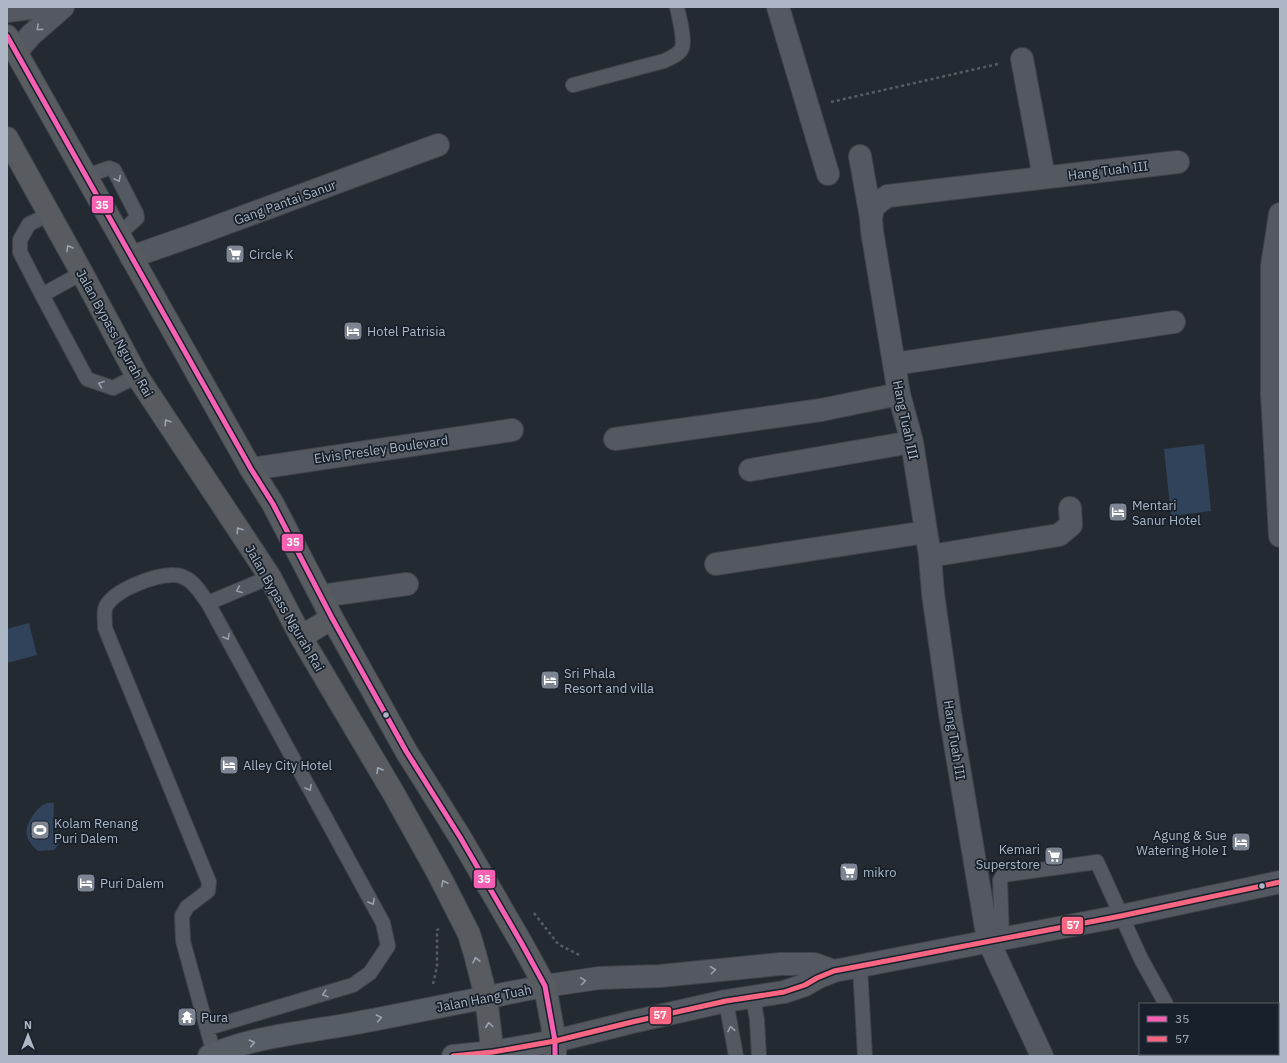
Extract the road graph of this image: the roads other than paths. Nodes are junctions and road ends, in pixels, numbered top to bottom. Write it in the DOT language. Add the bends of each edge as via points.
graph roads {
  1 [pos="38,7"];
  2 [pos="63,7"];
  3 [pos="677,7"];
  4 [pos="778,7"];
  5 [pos="7,11"];
  6 [pos="11,44"];
  7 [pos="1022,59"];
  8 [pos="573,85"];
  9 [pos="7,138"];
  10 [pos="438,145"];
  11 [pos="860,156"];
  12 [pos="1178,162"];
  13 [pos="828,174"];
  14 [pos="1044,177"];
  15 [pos="50,214"];
  16 [pos="1280,214"];
  17 [pos="871,218"];
  18 [pos="131,257"];
  19 [pos="82,272"];
  20 [pos="42,295"];
  21 [pos="1174,322"];
  22 [pos="894,364"];
  23 [pos="137,376"];
  24 [pos="899,394"];
  25 [pos="512,430"];
  26 [pos="615,439"];
  27 [pos="912,442"];
  28 [pos="251,469"];
  29 [pos="750,470"];
  30 [pos="1070,508"];
  31 [pos="926,532"];
  32 [pos="1280,536"];
  33 [pos="930,556"];
  34 [pos="716,564"];
  35 [pos="270,577"];
  36 [pos="407,584"];
  37 [pos="321,596"];
  38 [pos="208,602"];
  39 [pos="332,618"];
  40 [pos="301,637"];
  41 [pos="1280,882"];
  42 [pos="1121,916"];
  43 [pos="995,939"];
  44 [pos="860,967"];
  45 [pos="834,971"];
  46 [pos="545,986"];
  47 [pos="754,996"];
  48 [pos="486,997"];
  49 [pos="726,1001"];
  50 [pos="1165,1003"];
  51 [pos="208,1028"];
  52 [pos="555,1049"];
  53 [pos="493,1054"];
  54 [pos="212,1055"];
  55 [pos="453,1056"];
  56 [pos="736,1056"];
  57 [pos="759,1056"];
  58 [pos="865,1056"];
  59 [pos="1042,1056"];
  1 -- 5 [label="street"];
  2 -- 6 [label="street, one-way" via="31,35"];
  3 -- 8 [label="lane" via="683,40 682,49 672,58"];
  4 -- 13 [label="street"];
  6 -- 18 [label="highway, one-way"];
  7 -- 14 [label="street"];
  9 -- 15 [label="highway, Jalan Bypass Ngurah Rai"];
  10 -- 18 [label="street, Gang Pantai Sanur"];
  11 -- 17 [label="street"];
  12 -- 14 [label="street, Hang Tuah III"];
  14 -- 17 [label="street, Hang Tuah III" via="888,196 873,208"];
  19 -- 15 [label="highway, Jalan Bypass Ngurah Rai, one-way"];
  15 -- 20 [label="lane" via="29,224 20,240 20,252"];
  16 -- 32 [label="street" via="1272,266 1272,394"];
  17 -- 22 [label="street, Hang Tuah III"];
  18 -- 28 [label="highway"];
  19 -- 20 [label="lane"];
  19 -- 23 [label="highway, Jalan Bypass Ngurah Rai"];
  23 -- 20 [label="lane, one-way" via="113,388 87,379"];
  21 -- 22 [label="street"];
  22 -- 24 [label="street, Hang Tuah III"];
  35 -- 23 [label="highway, Jalan Bypass Ngurah Rai, one-way"];
  24 -- 26 [label="street" via="821,410"];
  24 -- 27 [label="street, Hang Tuah III"];
  25 -- 28 [label="street, Elvis Presley Boulevard"];
  27 -- 29 [label="street"];
  27 -- 31 [label="street, Hang Tuah III"];
  28 -- 37 [label="highway" via="273,504"];
  30 -- 33 [label="street" via="1071,524 1059,535"];
  31 -- 33 [label="street, Hang Tuah III"];
  31 -- 34 [label="street"];
  33 -- 43 [label="street, Hang Tuah III" via="950,714"];
  35 -- 38 [label="lane, one-way"];
  35 -- 40 [label="highway, Jalan Bypass Ngurah Rai"];
  36 -- 37 [label="street"];
  37 -- 39 [label="highway"];
  38 -- 51 [label="lane" via="192,582 174,575 164,576 126,589 112,598 105,609 105,628 210,882 208,891 187,907 182,916 183,941"];
  38 -- 51 [label="lane, one-way" via="384,923 388,946 370,973 353,985"];
  39 -- 40 [label="highway"];
  39 -- 46 [label="highway" via="406,752 460,837"];
  48 -- 40 [label="highway, Jalan Bypass Ngurah Rai, one-way" via="471,940 439,875"];
  41 -- 42 [label="street, Jalan Hang Tuah"];
  42 -- 43 [label="street, Jalan Hang Tuah"];
  42 -- 43 [label="lane" via="1097,862 1003,875 1000,880"];
  42 -- 50 [label="lane"];
  43 -- 44 [label="street, Jalan Hang Tuah"];
  43 -- 59 [label="street, Hang Tuah III"];
  44 -- 45 [label="street, Jalan Hang Tuah"];
  44 -- 58 [label="lane"];
  46 -- 45 [label="street, Jalan Hang Tuah, one-way" via="599,978 660,976 797,963 814,964"];
  45 -- 47 [label="street, Jalan Hang Tuah" via="784,992"];
  46 -- 48 [label="main road, Jalan Hang Tuah"];
  46 -- 52 [label="highway"];
  47 -- 49 [label="street, Jalan Hang Tuah"];
  47 -- 57 [label="lane"];
  53 -- 48 [label="highway, Jalan Bypass Ngurah Rai, one-way"];
  54 -- 48 [label="main road, Jalan Hang Tuah, one-way" via="244,1044"];
  49 -- 52 [label="street, Jalan Hang Tuah" via="639,1020"];
  56 -- 49 [label="lane, one-way"];
  51 -- 54 [label="lane"];
  52 -- 53 [label="main road, Jalan Hang Tuah"];
  53 -- 55 [label="main road, Jalan Hang Tuah"];
}
